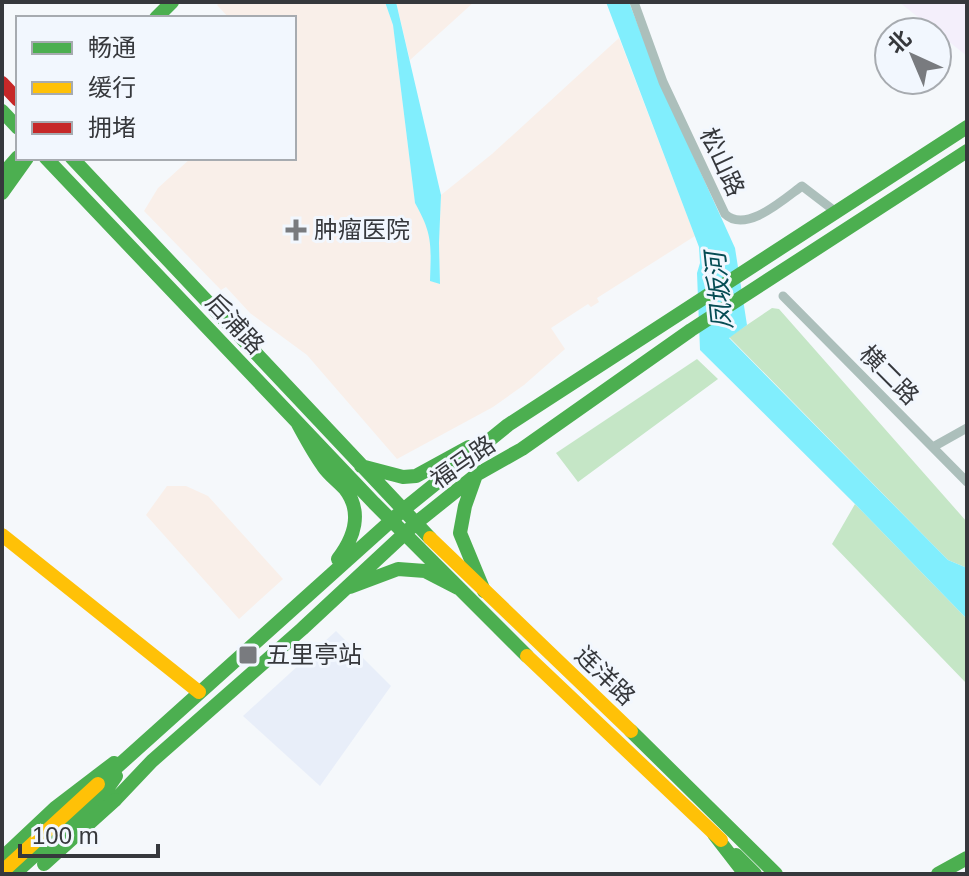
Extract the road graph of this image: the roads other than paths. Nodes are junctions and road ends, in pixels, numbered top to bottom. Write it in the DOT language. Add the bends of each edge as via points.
graph roads {
  1 [pos="634,2"];
  2 [pos="2,83"];
  3 [pos="16,98"];
  4 [pos="2,111"];
  5 [pos="16,126"];
  6 [pos="967,127"];
  7 [pos="967,151"];
  8 [pos="16,159"];
  9 [pos="26,160"];
  10 [pos="48,160"];
  11 [pos="74,160"];
  12 [pos="2,175"];
  13 [pos="2,193"];
  14 [pos="836,212"];
  15 [pos="783,296"];
  16 [pos="297,422"];
  17 [pos="508,425"];
  18 [pos="967,428"];
  19 [pos="933,447"];
  20 [pos="361,466"];
  21 [pos="476,475"];
  22 [pos="967,482"];
  23 [pos="403,510"];
  24 [pos="391,520"];
  25 [pos="410,529"];
  26 [pos="2,535"];
  27 [pos="458,588"];
  28 [pos="313,590"];
  29 [pos="342,590"];
  30 [pos="484,591"];
  31 [pos="199,692"];
  32 [pos="138,747"];
  33 [pos="152,761"];
  34 [pos="714,834"];
  35 [pos="2,855"];
  36 [pos="967,859"];
  37 [pos="2,872"];
  38 [pos="14,874"];
  39 [pos="34,874"];
  40 [pos="43,874"];
  41 [pos="745,874"];
  42 [pos="755,874"];
  43 [pos="776,874"];
  44 [pos="938,874"];
  45 [pos="947,874"];
  1 -- 14 [label="street, 松山路" via="663,82 728,218 753,218 802,186"];
  2 -- 3 [label="main road"];
  4 -- 5 [label="main road"];
  6 -- 14 [label="main road, 福马路"];
  7 -- 21 [label="main road, 福马路"];
  8 -- 12 [label="main road"];
  9 -- 13 [label="main road"];
  10 -- 16 [label="main road, 后浦路"];
  11 -- 20 [label="main road, 后浦路"];
  14 -- 17 [label="main road, 福马路"];
  15 -- 19 [label="street, 横二路"];
  16 -- 24 [label="main road, 后浦路"];
  16 -- 28 [label="main road" via="322,466 348,493 355,519 350,544"];
  17 -- 20 [label="main road" via="416,476"];
  17 -- 23 [label="main road, 福马路"];
  18 -- 19 [label="street"];
  19 -- 22 [label="street, 横二路"];
  20 -- 23 [label="main road, 后浦路"];
  21 -- 25 [label="main road, 福马路"];
  21 -- 30 [label="main road" via="460,533"];
  23 -- 24 [label="main road, 福马路"];
  23 -- 25 [label="main road, 连洋路"];
  24 -- 25 [label="main road, 连洋路"];
  24 -- 28 [label="main road, 福马路"];
  25 -- 27 [label="main road, 连洋路"];
  25 -- 29 [label="main road, 福马路"];
  25 -- 30 [label="main road, 连洋路"];
  26 -- 31 [label="main road"];
  27 -- 29 [label="main road" via="425,571 398,569"];
  27 -- 34 [label="main road, 连洋路"];
  28 -- 31 [label="main road, 福马路"];
  29 -- 33 [label="main road, 福马路"];
  30 -- 43 [label="main road, 连洋路"];
  31 -- 32 [label="main road, 福马路"];
  32 -- 35 [label="main road" via="81,787"];
  32 -- 37 [label="main road, 福马路"];
  32 -- 38 [label="main road, 福马路" via="105,792"];
  33 -- 39 [label="main road, 福马路, bridge"];
  33 -- 40 [label="main road" via="113,811"];
  34 -- 41 [label="main road"];
  34 -- 42 [label="main road, 连洋路"];
  36 -- 44 [label="main road"];
  36 -- 45 [label="main road"];
}
